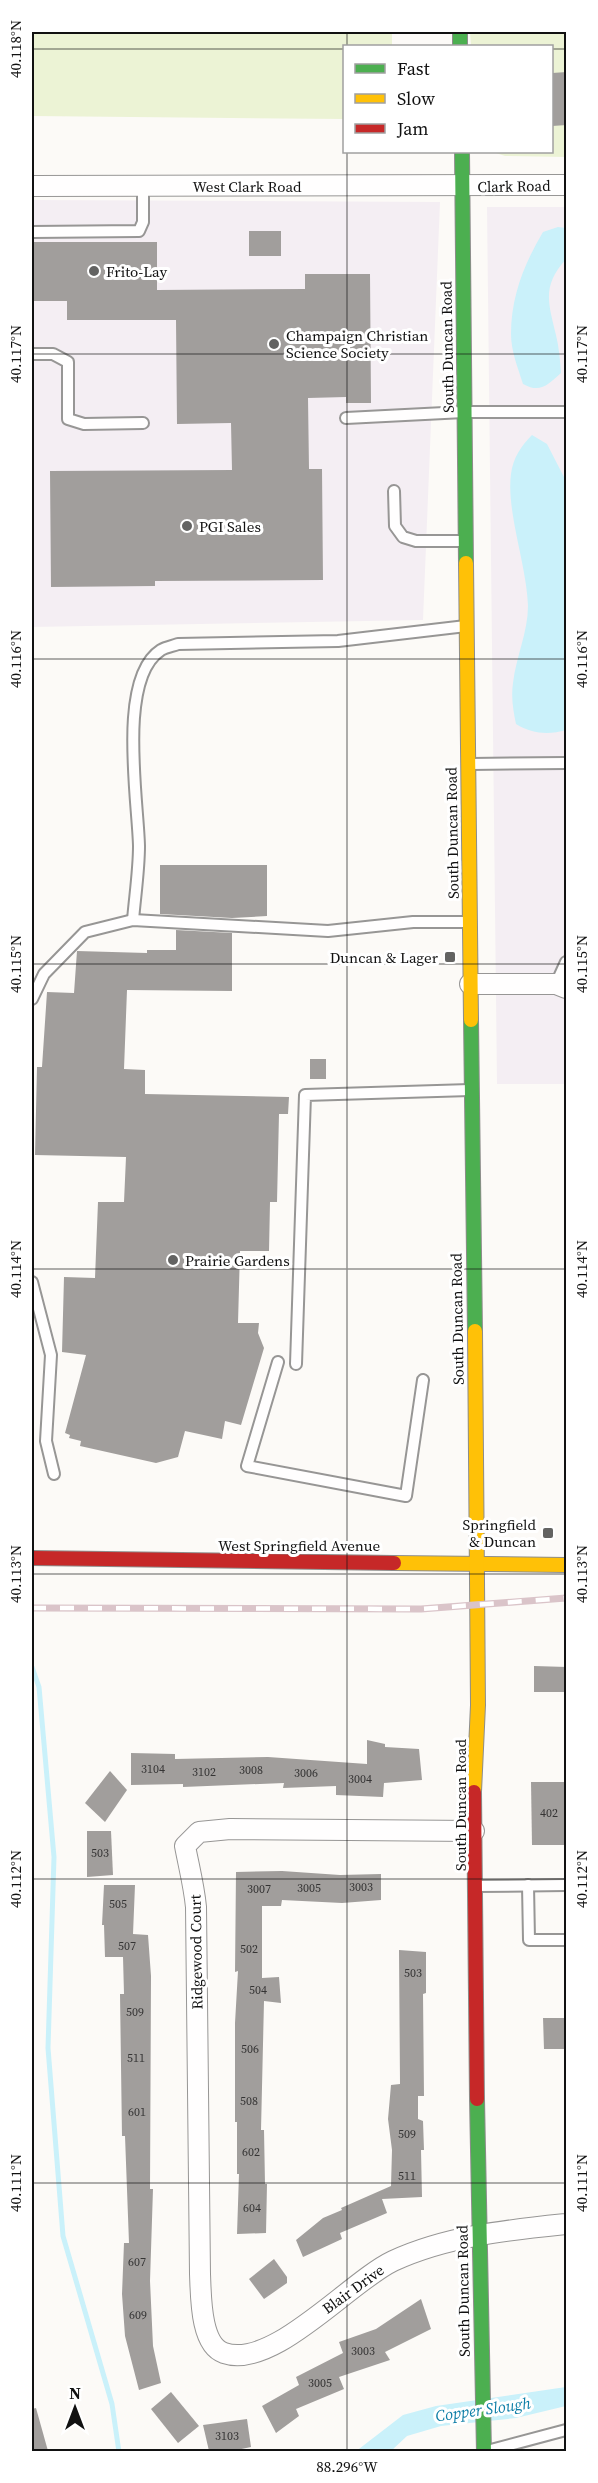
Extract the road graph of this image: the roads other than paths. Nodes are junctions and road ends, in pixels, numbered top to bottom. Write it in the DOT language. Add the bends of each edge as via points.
graph roads {
  1 [pos="462,153"];
  2 [pos="567,185"];
  3 [pos="32,186"];
  4 [pos="143,186"];
  5 [pos="462,186"];
  6 [pos="32,232"];
  7 [pos="32,354"];
  8 [pos="464,412"];
  9 [pos="567,412"];
  10 [pos="346,418"];
  11 [pos="143,423"];
  12 [pos="394,491"];
  13 [pos="465,541"];
  14 [pos="466,626"];
  15 [pos="567,763"];
  16 [pos="468,764"];
  17 [pos="133,920"];
  18 [pos="469,922"];
  19 [pos="567,962"];
  20 [pos="470,984"];
  21 [pos="561,986"];
  22 [pos="32,999"];
  23 [pos="471,1090"];
  24 [pos="32,1282"];
  25 [pos="278,1362"];
  26 [pos="296,1364"];
  27 [pos="423,1380"];
  28 [pos="54,1474"];
  29 [pos="32,1558"];
  30 [pos="477,1563"];
  31 [pos="567,1565"];
  32 [pos="474,1831"];
  33 [pos="528,1885"];
  34 [pos="567,1885"];
  35 [pos="476,1886"];
  36 [pos="567,1940"];
  37 [pos="567,2224"];
  38 [pos="479,2236"];
  39 [pos="218,2350"];
  40 [pos="567,2430"];
  41 [pos="485,2451"];
  1 -- 5 [label="main road, South Duncan Road"];
  2 -- 5 [label="street, Clark Road"];
  3 -- 4 [label="street, West Clark Road"];
  4 -- 5 [label="street, West Clark Road"];
  4 -- 6 [label="lane" via="143,222 139,231"];
  5 -- 8 [label="main road, South Duncan Road"];
  7 -- 11 [label="lane" via="53,354 68,362 68,419 84,424"];
  8 -- 9 [label="lane"];
  8 -- 10 [label="lane"];
  8 -- 13 [label="main road, South Duncan Road"];
  12 -- 13 [label="lane" via="395,526 403,537 416,541"];
  13 -- 14 [label="main road, South Duncan Road"];
  14 -- 16 [label="main road, South Duncan Road"];
  14 -- 17 [label="lane" via="338,641 178,644 160,651 145,669 135,707 139,847"];
  15 -- 16 [label="lane"];
  16 -- 18 [label="main road, South Duncan Road"];
  17 -- 18 [label="lane" via="328,931 413,922"];
  17 -- 22 [label="lane" via="85,932 44,974"];
  18 -- 20 [label="main road, South Duncan Road"];
  19 -- 21 [label="lane"];
  20 -- 21 [label="street"];
  20 -- 23 [label="main road, South Duncan Road"];
  23 -- 26 [label="lane" via="305,1095"];
  23 -- 30 [label="main road, South Duncan Road"];
  24 -- 28 [label="lane" via="51,1355 46,1441"];
  25 -- 27 [label="lane" via="247,1466 406,1496"];
  29 -- 30 [label="main road, West Springfield Avenue"];
  30 -- 31 [label="main road, West Springfield Avenue"];
  30 -- 32 [label="main road, South Duncan Road"];
  32 -- 35 [label="main road, South Duncan Road"];
  32 -- 39 [label="street, Ridgewood Court" via="230,1828 199,1832 185,1846 196,1907 202,2310 207,2333"];
  33 -- 34 [label="lane"];
  33 -- 35 [label="lane"];
  33 -- 36 [label="lane" via="529,1940"];
  35 -- 38 [label="main road, South Duncan Road"];
  37 -- 38 [label="street, Blair Drive"];
  38 -- 39 [label="street, Blair Drive" via="450,2242 376,2270 272,2346 252,2353"];
  38 -- 41 [label="main road, South Duncan Road"];
  40 -- 41 [label="lane"];
}
